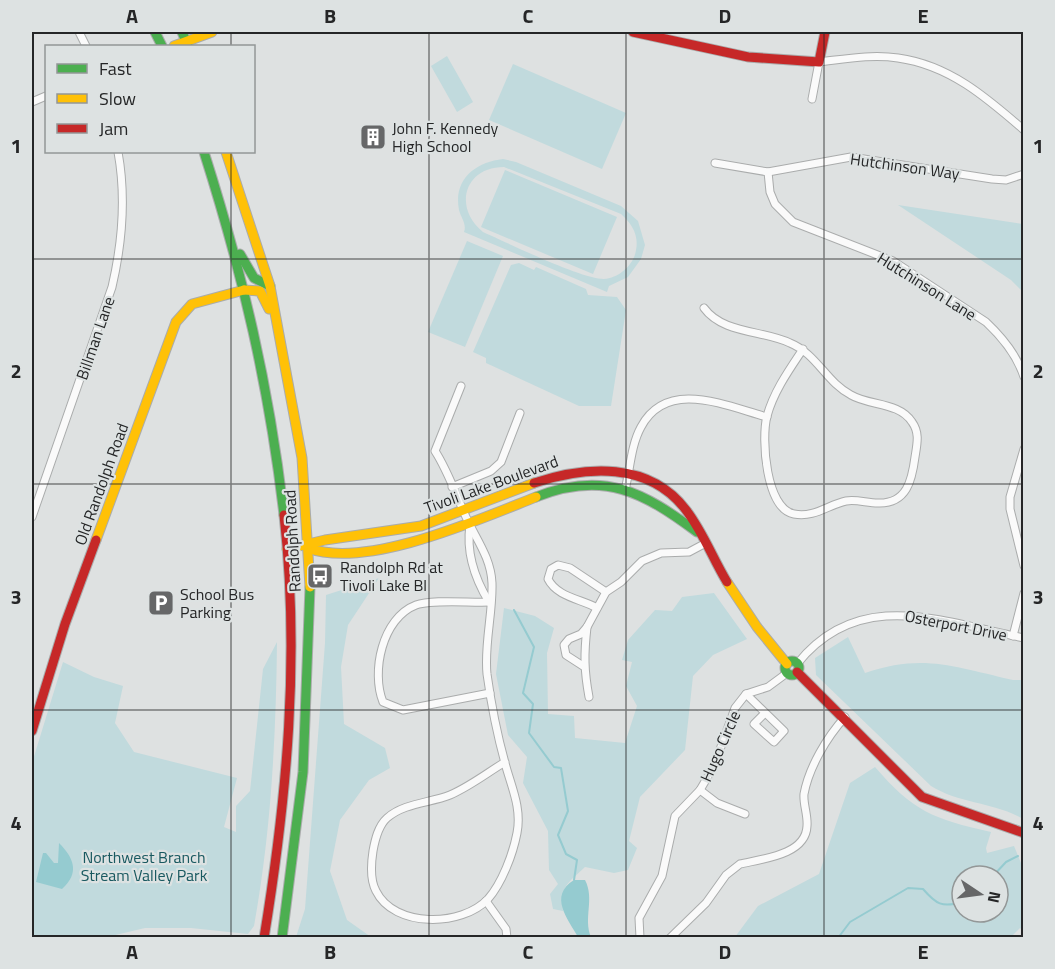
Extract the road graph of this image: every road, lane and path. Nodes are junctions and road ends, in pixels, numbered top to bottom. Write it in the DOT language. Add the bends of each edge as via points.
graph roads {
  1 [pos="182,32"];
  2 [pos="212,32"];
  3 [pos="633,32"];
  4 [pos="825,32"];
  5 [pos="187,44"];
  6 [pos="819,62"];
  7 [pos="812,99"];
  8 [pos="1023,130"];
  9 [pos="118,153"];
  10 [pos="204,153"];
  11 [pos="226,153"];
  12 [pos="715,163"];
  13 [pos="768,172"];
  14 [pos="1023,174"];
  15 [pos="228,226"];
  16 [pos="270,286"];
  17 [pos="244,290"];
  18 [pos="704,308"];
  19 [pos="281,346"];
  20 [pos="803,349"];
  21 [pos="1023,377"];
  22 [pos="461,386"];
  23 [pos="520,413"];
  24 [pos="767,417"];
  25 [pos="1023,449"];
  26 [pos="629,474"];
  27 [pos="452,487"];
  28 [pos="625,490"];
  29 [pos="463,511"];
  30 [pos="32,517"];
  31 [pos="470,525"];
  32 [pos="697,532"];
  33 [pos="704,544"];
  34 [pos="308,548"];
  35 [pos="287,549"];
  36 [pos="1023,566"];
  37 [pos="606,592"];
  38 [pos="1023,592"];
  39 [pos="489,602"];
  40 [pos="597,608"];
  41 [pos="587,627"];
  42 [pos="1013,636"];
  43 [pos="1023,638"];
  44 [pos="583,666"];
  45 [pos="792,668"];
  46 [pos="490,693"];
  47 [pos="746,694"];
  48 [pos="589,697"];
  49 [pos="35,706"];
  50 [pos="764,714"];
  51 [pos="845,717"];
  52 [pos="32,731"];
  53 [pos="505,762"];
  54 [pos="700,790"];
  55 [pos="745,814"];
  56 [pos="1023,833"];
  57 [pos="486,901"];
  58 [pos="509,937"];
  59 [pos="264,938"];
  60 [pos="282,938"];
  61 [pos="640,938"];
  62 [pos="670,938"];
  1 -- 5 [label="street"];
  2 -- 5 [label="street"];
  3 -- 6 [label="street" via="757,61"];
  4 -- 6 [label="street"];
  6 -- 7 [label="street"];
  6 -- 8 [label="street" via="896,58 935,68 970,85"];
  9 -- 30 [label="street, Billman Lane" via="122,212 112,287"];
  10 -- 15 [label="street, Randolph Road"];
  11 -- 16 [label="street, Randolph Road"];
  12 -- 13 [label="street, Hutchinson Way"];
  13 -- 14 [label="street, Hutchinson Way" via="851,157 1006,180"];
  13 -- 21 [label="street, Hutchinson Lane" via="775,204 793,222 892,261 986,322 999,334"];
  15 -- 16 [label="street" via="251,277"];
  15 -- 17 [label="street, Randolph Road"];
  16 -- 19 [label="street, Randolph Road"];
  17 -- 19 [label="street" via="258,289 264,295"];
  17 -- 35 [label="street, Randolph Road" via="271,416"];
  17 -- 49 [label="street, Old Randolph Road" via="192,304 180,315"];
  18 -- 20 [label="street" via="725,325"];
  19 -- 34 [label="street, Randolph Road" via="302,458"];
  20 -- 24 [label="street" via="780,384"];
  20 -- 24 [label="street" via="841,390 908,416 918,436 909,488 898,499 880,504 845,501 812,514 791,514 773,496 765,442"];
  22 -- 27 [label="street" via="435,451"];
  23 -- 27 [label="street" via="501,462 491,471"];
  24 -- 26 [label="street" via="694,398 664,402 641,427"];
  25 -- 36 [label="street" via="1010,509"];
  26 -- 28 [label="street"];
  26 -- 29 [label="street, Tivoli Lake Boulevard" via="595,468 566,471"];
  26 -- 32 [label="street, Tivoli Lake Boulevard" via="658,486 676,499 693,518"];
  27 -- 29 [label="street"];
  28 -- 31 [label="street, Tivoli Lake Boulevard" via="588,484 566,487"];
  28 -- 32 [label="street, Tivoli Lake Boulevard" via="658,502"];
  29 -- 31 [label="street"];
  29 -- 34 [label="street, Tivoli Lake Boulevard" via="431,523 320,541"];
  31 -- 34 [label="street, Tivoli Lake Boulevard" via="369,551 321,554"];
  31 -- 39 [label="street" via="467,541 472,564 478,585"];
  31 -- 39 [label="street" via="490,568"];
  32 -- 33 [label="street, Tivoli Lake Boulevard"];
  33 -- 37 [label="street" via="689,552 650,556"];
  33 -- 45 [label="street, Tivoli Lake Boulevard" via="757,629"];
  34 -- 35 [label="street, Tivoli Lake Boulevard"];
  34 -- 60 [label="street, Randolph Road" via="310,621 303,772"];
  35 -- 59 [label="street, Randolph Road" via="291,602 286,777"];
  37 -- 40 [label="street"];
  37 -- 40 [label="street" via="570,568 558,565 551,569 551,585"];
  38 -- 42 [label="street"];
  39 -- 46 [label="street"];
  39 -- 46 [label="street" via="432,602 403,613 393,625 382,652 379,693 383,702 403,710"];
  40 -- 41 [label="street"];
  41 -- 44 [label="street"];
  41 -- 44 [label="street" via="564,645 566,655"];
  42 -- 43 [label="street, Osterport Drive"];
  42 -- 45 [label="street, Osterport Drive" via="920,615 884,615 837,629 820,639"];
  44 -- 48 [label="street"];
  45 -- 47 [label="street, Hugo Circle" via="768,687"];
  45 -- 51 [label="street, Tivoli Lake Boulevard"];
  46 -- 53 [label="street"];
  47 -- 50 [label="street"];
  47 -- 54 [label="street, Hugo Circle" via="735,708 714,766"];
  49 -- 52 [label="street, Old Randolph Road"];
  51 -- 56 [label="street, Tivoli Lake Boulevard" via="922,796 948,810 999,822"];
  51 -- 62 [label="street" via="829,738 807,781 804,797 808,828 802,840 788,852 734,868"];
  53 -- 57 [label="street" via="516,798 518,832 510,859"];
  53 -- 57 [label="street" via="452,794 412,805 387,818 379,831 372,859 378,896 409,916 445,920"];
  54 -- 55 [label="street" via="717,803"];
  54 -- 61 [label="street, Hugo Circle" via="675,816 662,876 639,918"];
  57 -- 58 [label="street"];
}
